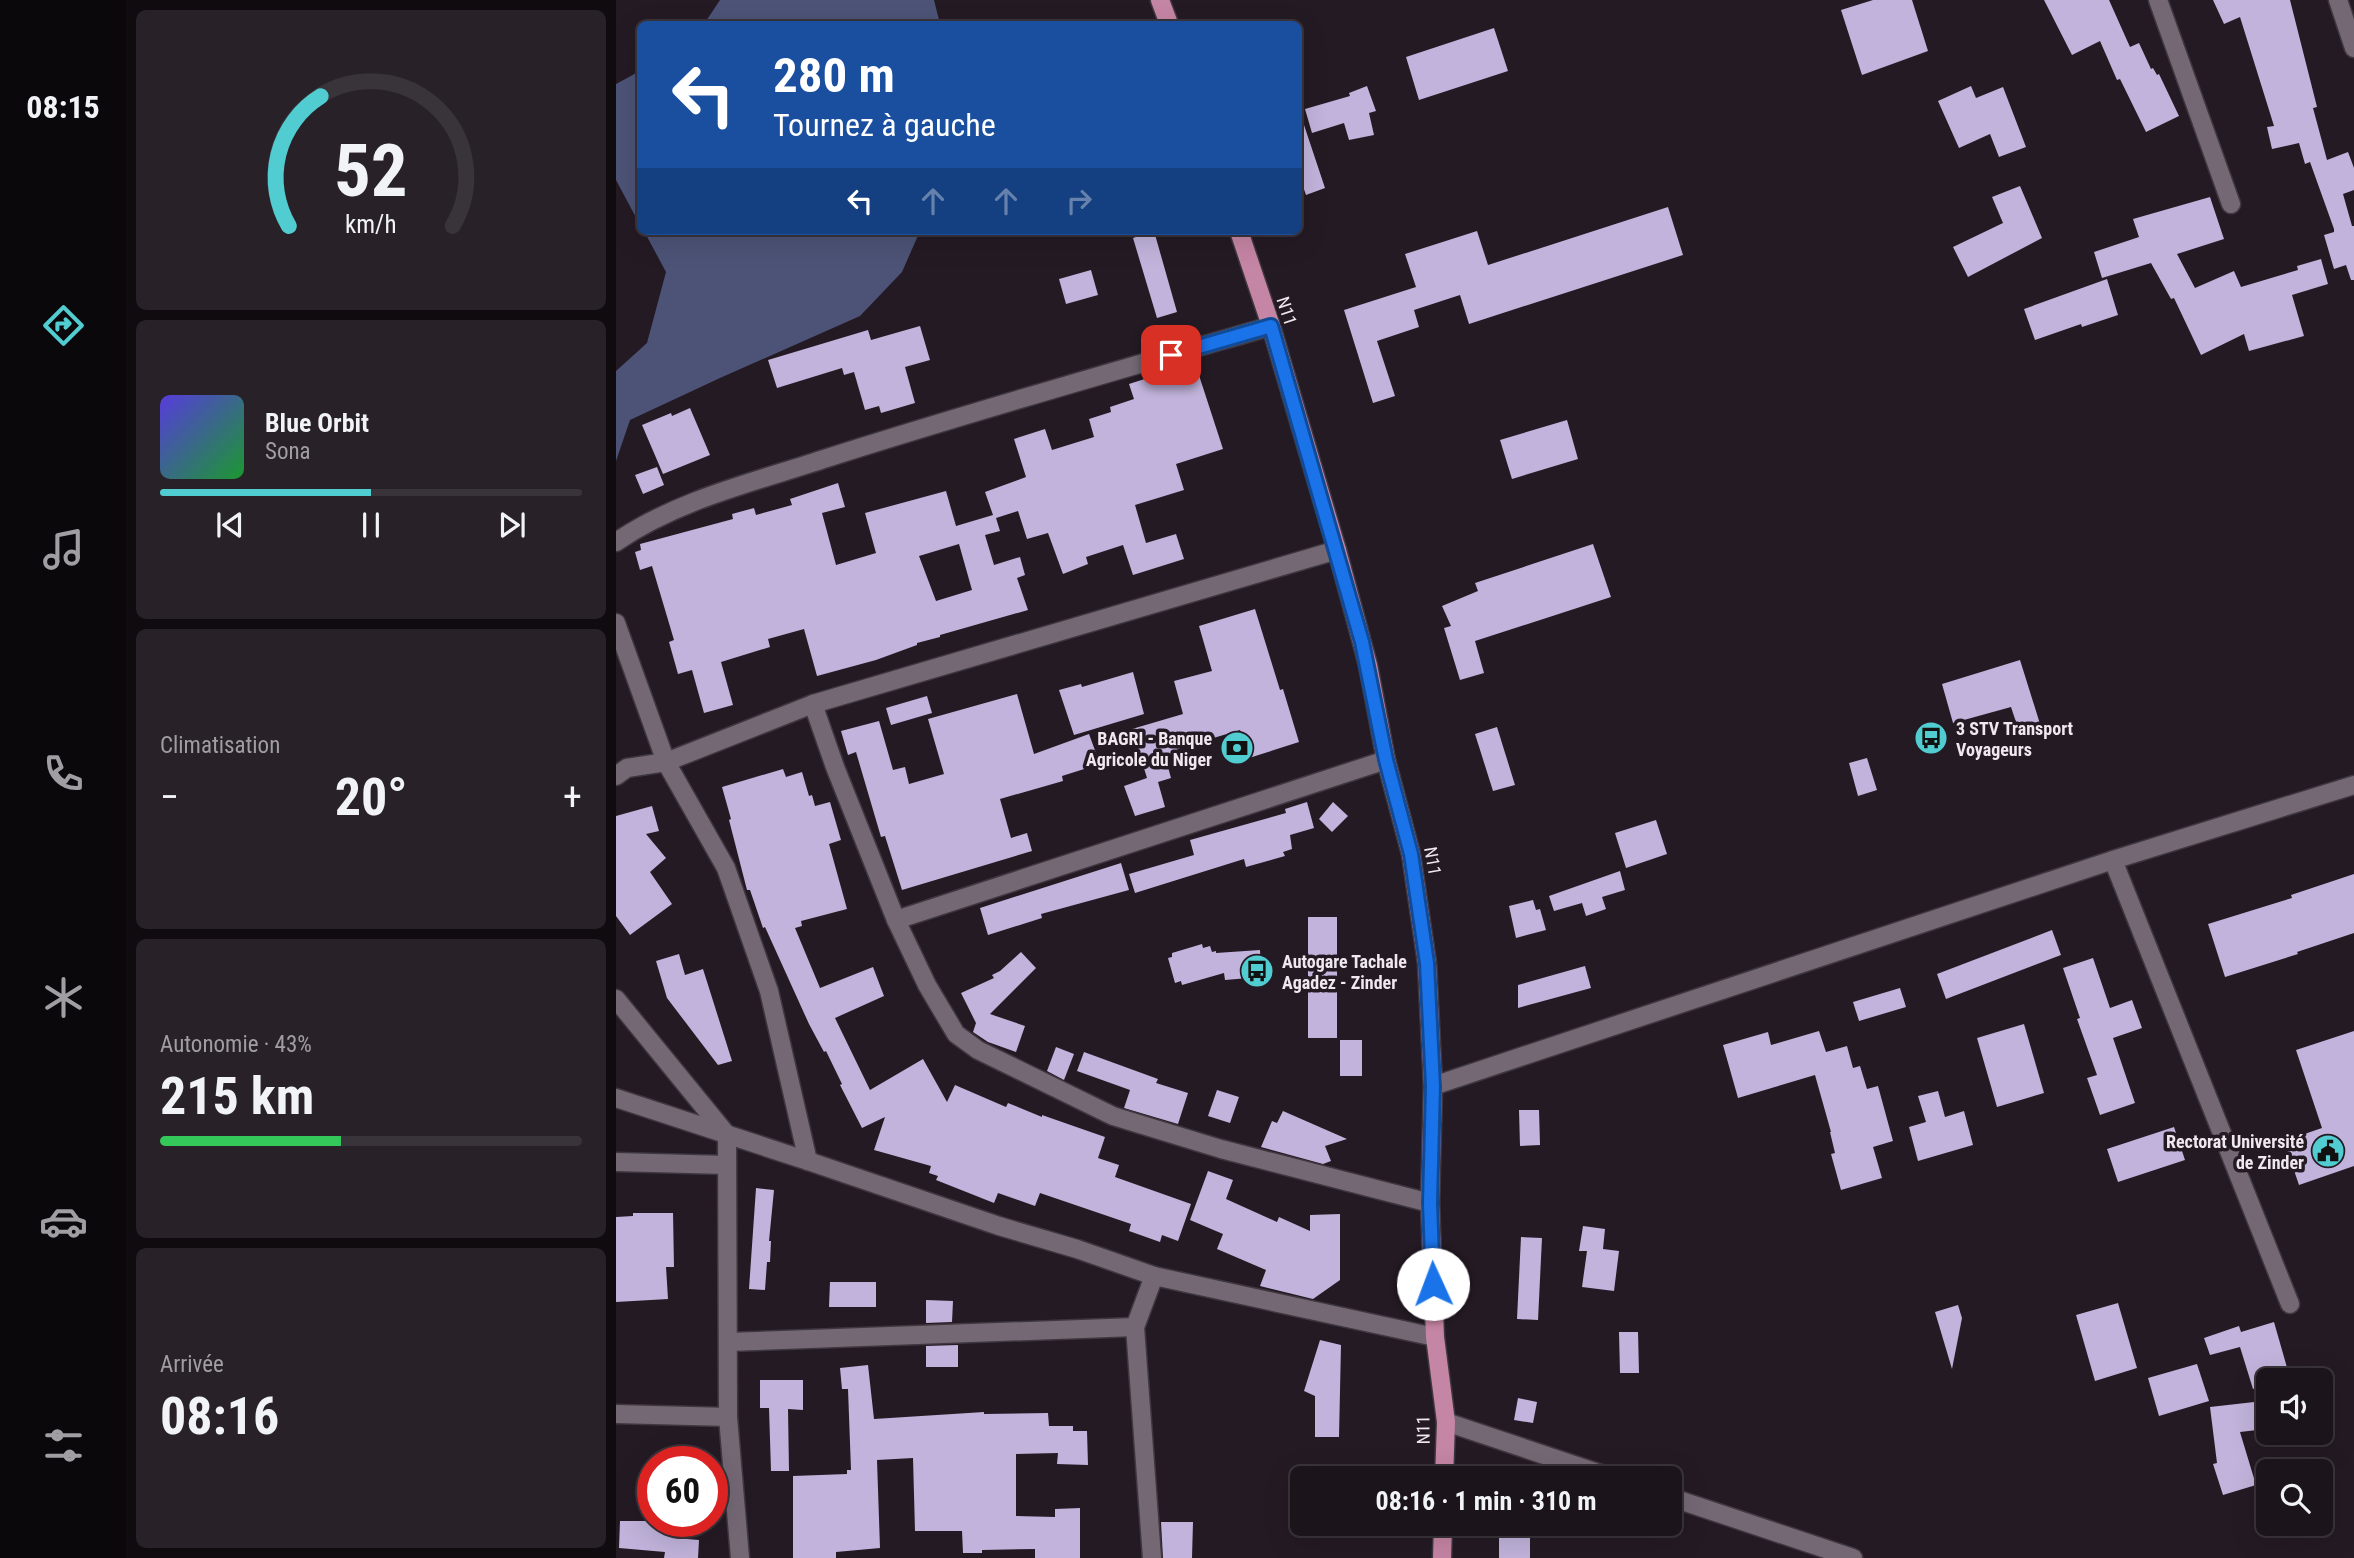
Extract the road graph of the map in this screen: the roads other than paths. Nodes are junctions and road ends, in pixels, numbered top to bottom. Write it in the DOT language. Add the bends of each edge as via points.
graph roads {
  1 [pos="1160,0"];
  2 [pos="2158,0"];
  3 [pos="2338,0"];
  4 [pos="1168,21"];
  5 [pos="2354,48"];
  6 [pos="2231,204"];
  7 [pos="1240,235"];
  8 [pos="1271,326"];
  9 [pos="616,542"];
  10 [pos="1337,550"];
  11 [pos="616,623"];
  12 [pos="813,704"];
  13 [pos="1386,760"];
  14 [pos="666,762"];
  15 [pos="616,776"];
  16 [pos="2354,785"];
  17 [pos="2113,860"];
  18 [pos="896,920"];
  19 [pos="616,999"];
  20 [pos="1433,1086"];
  21 [pos="616,1098"];
  22 [pos="727,1135"];
  23 [pos="808,1160"];
  24 [pos="616,1162"];
  25 [pos="727,1165"];
  26 [pos="1430,1203"];
  27 [pos="1154,1276"];
  28 [pos="2290,1304"];
  29 [pos="1135,1327"];
  30 [pos="1435,1337"];
  31 [pos="728,1342"];
  32 [pos="616,1414"];
  33 [pos="728,1418"];
  34 [pos="1446,1422"];
  35 [pos="1444,1466"];
  36 [pos="1577,1466"];
  37 [pos="1682,1501"];
  38 [pos="1443,1536"];
  39 [pos="740,1558"];
  40 [pos="1152,1558"];
  41 [pos="1442,1558"];
  42 [pos="1853,1558"];
  1 -- 4 [label="main road"];
  2 -- 6 [label="street"];
  3 -- 5 [label="street"];
  7 -- 8 [label="main road, N11"];
  8 -- 9 [label="street" via="947,420 681,506"];
  8 -- 10 [label="main road, N11"];
  10 -- 12 [label="street"];
  10 -- 13 [label="main road, N11" via="1368,665"];
  11 -- 14 [label="street"];
  12 -- 14 [label="street"];
  12 -- 18 [label="street"];
  13 -- 18 [label="street"];
  13 -- 20 [label="main road, N11" via="1411,854 1427,963"];
  14 -- 15 [label="street" via="627,768"];
  14 -- 23 [label="street" via="726,868 769,991"];
  16 -- 17 [label="street"];
  17 -- 20 [label="street"];
  17 -- 28 [label="street"];
  18 -- 26 [label="street" via="926,985 956,1034 978,1050 1113,1116"];
  19 -- 22 [label="street"];
  20 -- 26 [label="main road, N11"];
  21 -- 22 [label="street"];
  22 -- 23 [label="street"];
  22 -- 25 [label="street"];
  23 -- 27 [label="street"];
  24 -- 25 [label="street"];
  25 -- 31 [label="street"];
  26 -- 30 [label="main road, N11"];
  27 -- 29 [label="street"];
  27 -- 30 [label="street"];
  29 -- 31 [label="street"];
  29 -- 40 [label="street"];
  30 -- 34 [label="main road, N11"];
  31 -- 33 [label="street"];
  32 -- 33 [label="street"];
  33 -- 39 [label="street"];
  34 -- 35 [label="main road, N11"];
  34 -- 36 [label="street"];
  37 -- 42 [label="street"];
  38 -- 41 [label="main road"];
}
